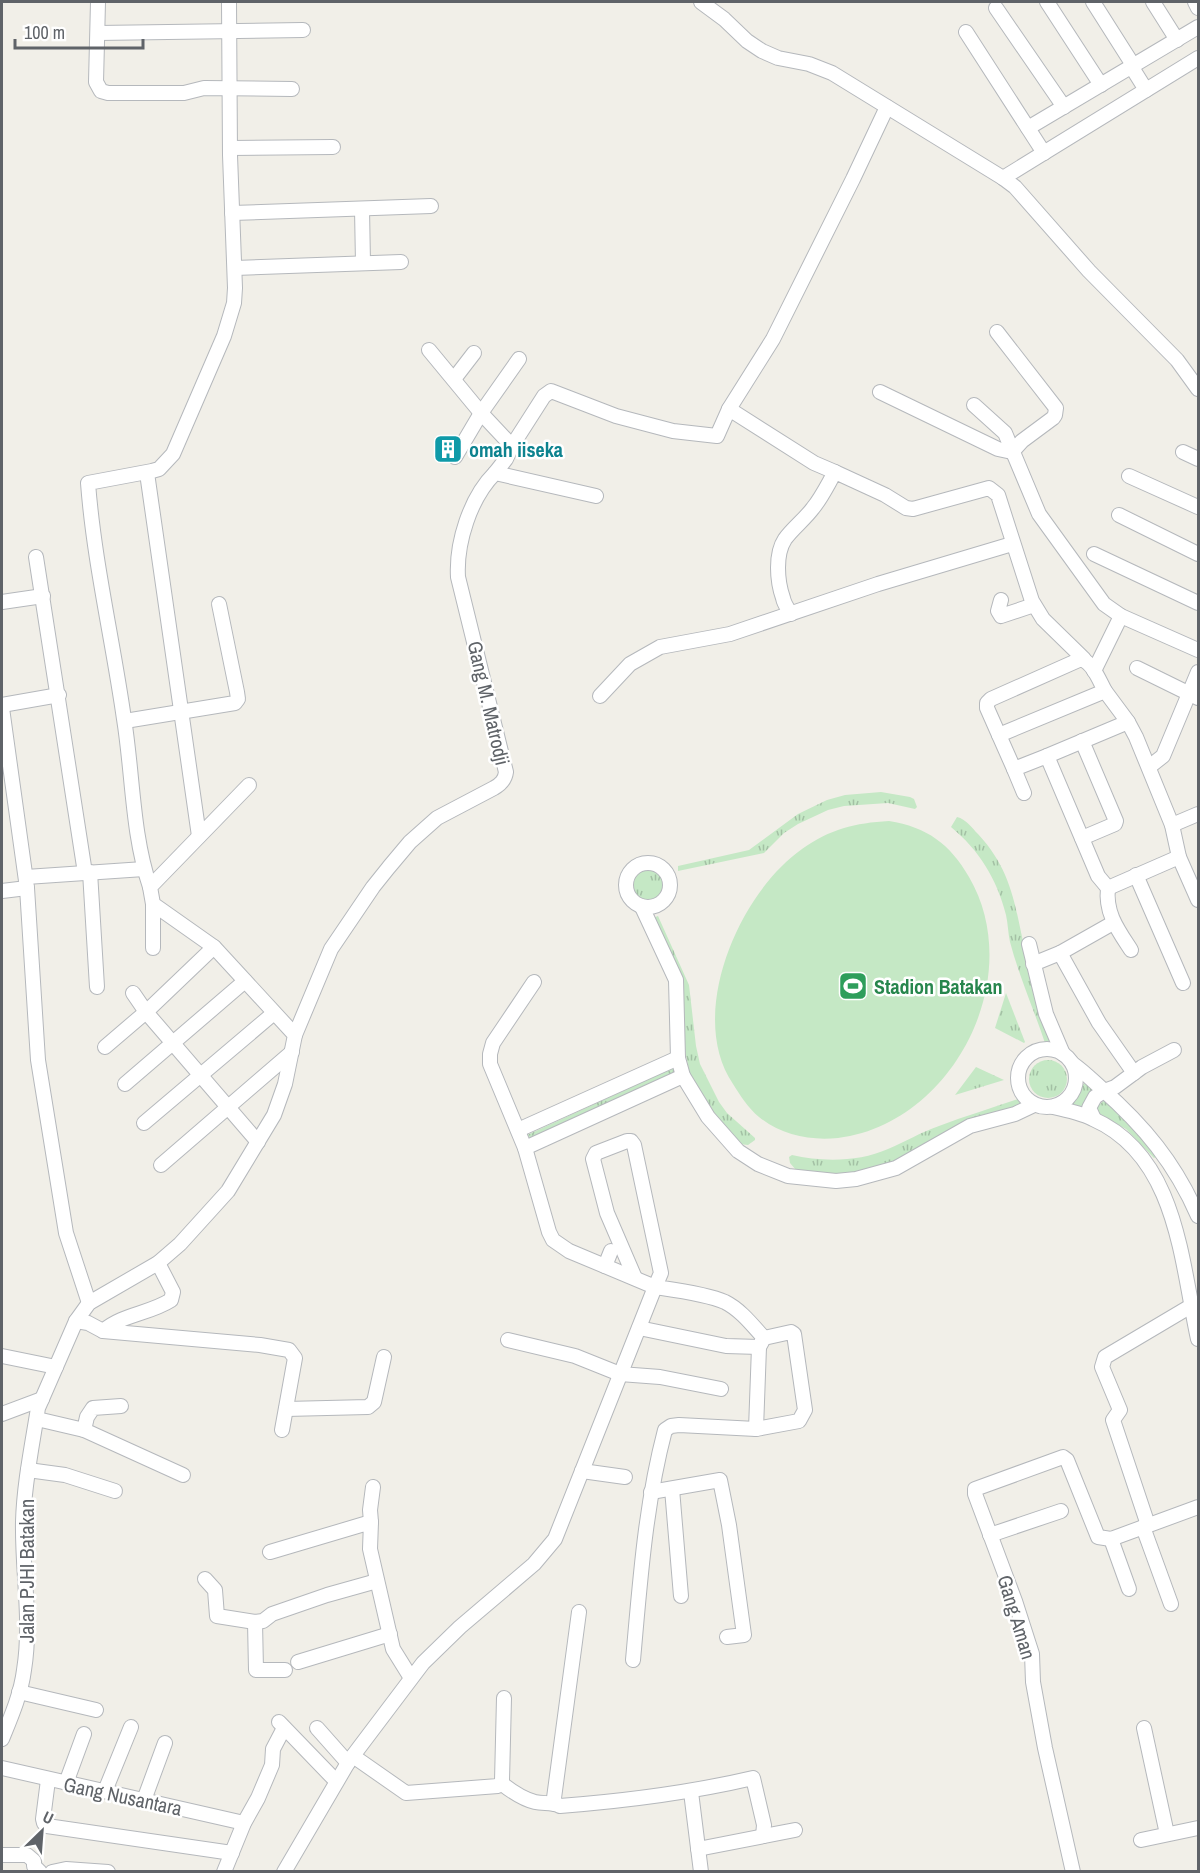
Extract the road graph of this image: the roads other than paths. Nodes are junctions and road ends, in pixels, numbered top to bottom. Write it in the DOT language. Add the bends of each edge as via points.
graph roads {
  1 [pos="98,2"];
  2 [pos="228,2"];
  3 [pos="700,2"];
  4 [pos="1047,2"];
  5 [pos="1093,2"];
  6 [pos="1153,2"];
  7 [pos="1195,2"];
  8 [pos="996,8"];
  9 [pos="1198,8"];
  10 [pos="1198,27"];
  11 [pos="303,30"];
  12 [pos="229,31"];
  13 [pos="966,32"];
  14 [pos="98,33"];
  15 [pos="1177,40"];
  16 [pos="1198,58"];
  17 [pos="1132,65"];
  18 [pos="1101,85"];
  19 [pos="229,89"];
  20 [pos="292,89"];
  21 [pos="1146,90"];
  22 [pos="887,106"];
  23 [pos="1064,107"];
  24 [pos="1028,128"];
  25 [pos="333,147"];
  26 [pos="230,148"];
  27 [pos="1044,153"];
  28 [pos="1004,178"];
  29 [pos="431,206"];
  30 [pos="362,209"];
  31 [pos="232,213"];
  32 [pos="401,262"];
  33 [pos="363,263"];
  34 [pos="235,268"];
  35 [pos="997,332"];
  36 [pos="429,350"];
  37 [pos="474,353"];
  38 [pos="519,359"];
  39 [pos="454,379"];
  40 [pos="1198,389"];
  41 [pos="880,392"];
  42 [pos="974,405"];
  43 [pos="729,409"];
  44 [pos="482,413"];
  45 [pos="512,446"];
  46 [pos="1012,452"];
  47 [pos="1183,452"];
  48 [pos="455,457"];
  49 [pos="1198,459"];
  50 [pos="835,472"];
  51 [pos="147,473"];
  52 [pos="495,473"];
  53 [pos="1128,476"];
  54 [pos="596,496"];
  55 [pos="1198,507"];
  56 [pos="1119,515"];
  57 [pos="1012,544"];
  58 [pos="1094,554"];
  59 [pos="1198,554"];
  60 [pos="36,557"];
  61 [pos="43,596"];
  62 [pos="1001,600"];
  63 [pos="2,602"];
  64 [pos="1198,603"];
  65 [pos="219,604"];
  66 [pos="1034,605"];
  67 [pos="791,614"];
  68 [pos="1121,616"];
  69 [pos="1198,650"];
  70 [pos="1084,659"];
  71 [pos="1137,668"];
  72 [pos="1094,670"];
  73 [pos="1198,672"];
  74 [pos="1105,691"];
  75 [pos="59,695"];
  76 [pos="600,696"];
  77 [pos="1194,696"];
  78 [pos="2,706"];
  79 [pos="183,712"];
  80 [pos="124,721"];
  81 [pos="1128,722"];
  82 [pos="999,735"];
  83 [pos="1082,741"];
  84 [pos="1047,756"];
  85 [pos="1156,762"];
  86 [pos="1014,769"];
  87 [pos="249,785"];
  88 [pos="1024,793"];
  89 [pos="1198,814"];
  90 [pos="1172,825"];
  91 [pos="199,836"];
  92 [pos="1082,838"];
  93 [pos="1179,857"];
  94 [pos="144,869"];
  95 [pos="87,872"];
  96 [pos="1136,875"];
  97 [pos="27,882"];
  98 [pos="150,887"];
  99 [pos="1108,888"];
  100 [pos="2,891"];
  101 [pos="1198,900"];
  102 [pos="153,904"];
  103 [pos="642,907"];
  104 [pos="1113,923"];
  105 [pos="1029,944"];
  106 [pos="214,947"];
  107 [pos="153,948"];
  108 [pos="1131,950"];
  109 [pos="1060,953"];
  110 [pos="1033,964"];
  111 [pos="245,981"];
  112 [pos="534,982"];
  113 [pos="1183,983"];
  114 [pos="97,987"];
  115 [pos="133,993"];
  116 [pos="146,1012"];
  117 [pos="274,1013"];
  118 [pos="295,1035"];
  119 [pos="173,1044"];
  120 [pos="105,1047"];
  121 [pos="1174,1050"];
  122 [pos="292,1052"];
  123 [pos="678,1058"];
  124 [pos="1068,1059"];
  125 [pos="1134,1073"];
  126 [pos="200,1075"];
  127 [pos="683,1076"];
  128 [pos="125,1084"];
  129 [pos="1104,1091"];
  130 [pos="1035,1105"];
  131 [pos="1053,1107"];
  132 [pos="228,1108"];
  133 [pos="1094,1119"];
  134 [pos="144,1123"];
  135 [pos="518,1130"];
  136 [pos="258,1142"];
  137 [pos="525,1148"];
  138 [pos="1169,1160"];
  139 [pos="161,1166"];
  140 [pos="1152,1170"];
  141 [pos="1186,1190"];
  142 [pos="1166,1199"];
  143 [pos="1198,1216"];
  144 [pos="611,1251"];
  145 [pos="158,1263"];
  146 [pos="605,1266"];
  147 [pos="635,1278"];
  148 [pos="655,1287"];
  149 [pos="89,1303"];
  150 [pos="1191,1306"];
  151 [pos="76,1321"];
  152 [pos="639,1328"];
  153 [pos="103,1331"];
  154 [pos="1198,1339"];
  155 [pos="508,1340"];
  156 [pos="762,1342"];
  157 [pos="2,1356"];
  158 [pos="384,1357"];
  159 [pos="56,1367"];
  160 [pos="620,1374"];
  161 [pos="722,1389"];
  162 [pos="42,1399"];
  163 [pos="121,1406"];
  164 [pos="286,1409"];
  165 [pos="2,1414"];
  166 [pos="36,1419"];
  167 [pos="756,1429"];
  168 [pos="84,1430"];
  169 [pos="282,1430"];
  170 [pos="28,1470"];
  171 [pos="582,1471"];
  172 [pos="183,1475"];
  173 [pos="625,1477"];
  174 [pos="373,1487"];
  175 [pos="672,1489"];
  176 [pos="115,1491"];
  177 [pos="651,1492"];
  178 [pos="1198,1507"];
  179 [pos="1061,1511"];
  180 [pos="371,1522"];
  181 [pos="1146,1526"];
  182 [pos="990,1535"];
  183 [pos="1111,1539"];
  184 [pos="270,1552"];
  185 [pos="205,1580"];
  186 [pos="377,1581"];
  187 [pos="1129,1589"];
  188 [pos="681,1596"];
  189 [pos="1171,1604"];
  190 [pos="579,1612"];
  191 [pos="255,1622"];
  192 [pos="390,1634"];
  193 [pos="727,1637"];
  194 [pos="633,1660"];
  195 [pos="298,1662"];
  196 [pos="285,1670"];
  197 [pos="411,1678"];
  198 [pos="19,1692"];
  199 [pos="504,1698"];
  200 [pos="96,1710"];
  201 [pos="7,1712"];
  202 [pos="131,1727"];
  203 [pos="317,1728"];
  204 [pos="1144,1728"];
  205 [pos="84,1734"];
  206 [pos="2,1739"];
  207 [pos="165,1743"];
  208 [pos="350,1759"];
  209 [pos="2,1768"];
  210 [pos="48,1780"];
  211 [pos="336,1781"];
  212 [pos="66,1782"];
  213 [pos="501,1783"];
  214 [pos="105,1791"];
  215 [pos="691,1792"];
  216 [pos="144,1800"];
  217 [pos="555,1804"];
  218 [pos="244,1823"];
  219 [pos="1198,1828"];
  220 [pos="795,1830"];
  221 [pos="1167,1834"];
  222 [pos="763,1836"];
  223 [pos="1141,1840"];
  224 [pos="698,1849"];
  225 [pos="232,1853"];
  226 [pos="2,1855"];
  227 [pos="40,1872"];
  228 [pos="52,1872"];
  229 [pos="108,1872"];
  230 [pos="224,1872"];
  231 [pos="284,1872"];
  232 [pos="701,1872"];
  233 [pos="1073,1872"];
  1 -- 14 [label="street"];
  2 -- 12 [label="street"];
  3 -- 22 [label="street" via="762,51 832,73"];
  4 -- 18 [label="street"];
  5 -- 17 [label="street"];
  6 -- 15 [label="street"];
  7 -- 9 [label="street"];
  8 -- 23 [label="street"];
  10 -- 15 [label="street"];
  11 -- 12 [label="street"];
  12 -- 14 [label="street"];
  12 -- 19 [label="street"];
  13 -- 24 [label="street"];
  14 -- 19 [label="street" via="96,82 101,91 184,93 204,88"];
  15 -- 17 [label="street"];
  16 -- 21 [label="street"];
  17 -- 18 [label="street"];
  17 -- 21 [label="street"];
  18 -- 23 [label="street"];
  19 -- 20 [label="street"];
  19 -- 26 [label="street"];
  21 -- 27 [label="street"];
  22 -- 28 [label="street"];
  22 -- 43 [label="street" via="773,339"];
  23 -- 24 [label="street"];
  24 -- 27 [label="street"];
  25 -- 26 [label="street"];
  26 -- 31 [label="street"];
  27 -- 28 [label="street"];
  28 -- 40 [label="street" via="1177,360"];
  29 -- 30 [label="street"];
  30 -- 31 [label="street"];
  30 -- 33 [label="street"];
  31 -- 34 [label="street"];
  32 -- 33 [label="street"];
  33 -- 34 [label="street"];
  34 -- 51 [label="street" via="234,303 210,372 173,454 159,469"];
  35 -- 46 [label="street" via="1056,408 1053,418"];
  36 -- 39 [label="street"];
  37 -- 39 [label="street"];
  38 -- 44 [label="street"];
  39 -- 44 [label="street"];
  41 -- 46 [label="street" via="998,449"];
  42 -- 46 [label="street" via="1005,433"];
  43 -- 45 [label="street" via="717,436 673,431 616,416 551,392 544,396"];
  43 -- 50 [label="street"];
  44 -- 45 [label="street"];
  44 -- 48 [label="street"];
  45 -- 52 [label="street"];
  46 -- 68 [label="street" via="1039,514 1104,604"];
  47 -- 49 [label="street"];
  50 -- 57 [label="street" via="913,509 989,488 998,495"];
  50 -- 67 [label="street" via="815,506 780,547 781,593"];
  51 -- 79 [label="street"];
  51 -- 80 [label="street" via="88,483"];
  52 -- 54 [label="street"];
  52 -- 118 [label="street, Gang M. Matrodji" via="475,501 458,554 458,567 506,777 494,788 437,818 403,850 331,949"];
  53 -- 55 [label="street"];
  56 -- 59 [label="street"];
  57 -- 66 [label="street"];
  57 -- 67 [label="street"];
  58 -- 64 [label="street"];
  60 -- 61 [label="street"];
  61 -- 63 [label="street"];
  61 -- 75 [label="street"];
  62 -- 66 [label="street" via="1001,616"];
  65 -- 79 [label="street" via="238,699 235,704"];
  66 -- 70 [label="street"];
  67 -- 76 [label="street" via="730,634 660,647 630,664"];
  68 -- 69 [label="street"];
  68 -- 72 [label="street"];
  70 -- 72 [label="street"];
  70 -- 82 [label="street" via="991,699 987,708"];
  71 -- 77 [label="street"];
  72 -- 74 [label="street"];
  73 -- 77 [label="street"];
  74 -- 81 [label="street"];
  74 -- 82 [label="street"];
  75 -- 78 [label="street"];
  75 -- 95 [label="street"];
  77 -- 85 [label="street"];
  78 -- 97 [label="street"];
  79 -- 80 [label="street"];
  79 -- 91 [label="street"];
  80 -- 94 [label="street"];
  81 -- 83 [label="street"];
  81 -- 85 [label="street"];
  82 -- 86 [label="street"];
  83 -- 84 [label="street"];
  83 -- 92 [label="street" via="1116,821"];
  84 -- 86 [label="street"];
  84 -- 92 [label="street"];
  85 -- 90 [label="street"];
  86 -- 88 [label="street"];
  87 -- 91 [label="street"];
  89 -- 90 [label="street"];
  90 -- 93 [label="street"];
  91 -- 98 [label="street"];
  92 -- 99 [label="street" via="1098,876"];
  93 -- 96 [label="street"];
  93 -- 101 [label="street"];
  94 -- 95 [label="street"];
  94 -- 98 [label="street"];
  95 -- 97 [label="street"];
  95 -- 114 [label="street"];
  96 -- 99 [label="street"];
  96 -- 113 [label="street"];
  97 -- 100 [label="street"];
  97 -- 149 [label="street" via="38,1059 66,1233"];
  98 -- 102 [label="street"];
  99 -- 104 [label="street"];
  102 -- 106 [label="street"];
  102 -- 107 [label="street"];
  103 -- 123 [label="street" via="676,980"];
  104 -- 108 [label="street"];
  104 -- 109 [label="street"];
  105 -- 110 [label="street"];
  106 -- 111 [label="street"];
  106 -- 116 [label="street"];
  109 -- 110 [label="street"];
  109 -- 125 [label="street" via="1093,1013"];
  110 -- 124 [label="street" via="1046,1014"];
  111 -- 117 [label="street"];
  111 -- 119 [label="street"];
  112 -- 135 [label="street" via="493,1043 490,1054 490,1064"];
  115 -- 116 [label="street"];
  116 -- 119 [label="street"];
  116 -- 120 [label="street"];
  117 -- 118 [label="street"];
  117 -- 126 [label="street"];
  118 -- 122 [label="street"];
  119 -- 126 [label="street"];
  119 -- 128 [label="street"];
  121 -- 125 [label="street"];
  122 -- 132 [label="street"];
  122 -- 136 [label="street" via="274,1115"];
  123 -- 127 [label="street"];
  123 -- 135 [label="street"];
  124 -- 129 [label="street"];
  124 -- 130 [label="street" via="1046,1048 1036,1050 1023,1061 1018,1085 1021,1094"];
  124 -- 131 [label="street" via="1076,1075 1076,1086 1071,1096"];
  125 -- 129 [label="street"];
  126 -- 132 [label="street"];
  126 -- 134 [label="street"];
  127 -- 130 [label="street" via="708,1117 738,1151 788,1176 813,1180 856,1179 896,1168 970,1126"];
  127 -- 137 [label="street"];
  129 -- 133 [label="street" via="1089,1108"];
  129 -- 138 [label="street" via="1130,1113"];
  130 -- 131 [label="street"];
  131 -- 133 [label="street"];
  132 -- 136 [label="street"];
  132 -- 139 [label="street"];
  133 -- 140 [label="street" via="1117,1132"];
  135 -- 137 [label="street"];
  136 -- 145 [label="street" via="228,1191"];
  137 -- 146 [label="street" via="553,1240"];
  138 -- 140 [label="street"];
  138 -- 141 [label="street"];
  140 -- 142 [label="street"];
  141 -- 142 [label="street"];
  141 -- 143 [label="street"];
  142 -- 150 [label="street" via="1180,1245"];
  144 -- 146 [label="street"];
  145 -- 149 [label="street"];
  145 -- 153 [label="street" via="173,1292 171,1300 149,1312 113,1323"];
  146 -- 147 [label="street"];
  147 -- 148 [label="street"];
  147 -- 148 [label="street" via="607,1213 593,1159 596,1153 627,1141 634,1145 661,1273"];
  148 -- 152 [label="street"];
  148 -- 156 [label="street" via="725,1302 741,1314"];
  149 -- 151 [label="street, Jalan PJHI Batakan"];
  150 -- 154 [label="street"];
  150 -- 181 [label="street" via="1105,1357 1102,1366 1120,1410 1113,1420"];
  151 -- 153 [label="street"];
  151 -- 159 [label="street, Jalan PJHI Batakan"];
  152 -- 156 [label="street" via="726,1346"];
  152 -- 160 [label="street"];
  153 -- 164 [label="street" via="290,1350 295,1358"];
  155 -- 160 [label="street" via="575,1356"];
  156 -- 167 [label="street"];
  156 -- 167 [label="street" via="788,1331 794,1334 805,1410 799,1421"];
  157 -- 159 [label="street"];
  158 -- 164 [label="street" via="374,1402 368,1407"];
  159 -- 162 [label="street, Jalan PJHI Batakan"];
  160 -- 161 [label="street"];
  160 -- 171 [label="street"];
  162 -- 165 [label="street"];
  162 -- 166 [label="street, Jalan PJHI Batakan"];
  163 -- 168 [label="street" via="93,1408"];
  164 -- 169 [label="street"];
  166 -- 168 [label="street"];
  166 -- 170 [label="street, Jalan PJHI Batakan"];
  167 -- 177 [label="street" via="671,1426 665,1430"];
  168 -- 172 [label="street"];
  170 -- 176 [label="street" via="65,1475"];
  170 -- 198 [label="street, Jalan PJHI Batakan" via="23,1520 27,1633"];
  171 -- 173 [label="street"];
  171 -- 197 [label="street" via="548,1548 460,1627"];
  174 -- 180 [label="street"];
  175 -- 177 [label="street"];
  175 -- 188 [label="street"];
  175 -- 193 [label="street" via="720,1480 744,1635"];
  177 -- 194 [label="street"];
  178 -- 181 [label="street"];
  179 -- 182 [label="street"];
  180 -- 184 [label="street"];
  180 -- 186 [label="street" via="370,1549"];
  181 -- 183 [label="street"];
  181 -- 189 [label="street"];
  182 -- 183 [label="street, Gang Aman" via="975,1489 1060,1456 1067,1460 1098,1537"];
  182 -- 233 [label="street, Gang Aman" via="1032,1654 1043,1737"];
  183 -- 187 [label="street"];
  185 -- 191 [label="street" via="215,1590 217,1616"];
  186 -- 191 [label="street" via="327,1594"];
  186 -- 192 [label="street"];
  190 -- 217 [label="street"];
  191 -- 196 [label="street" via="256,1670"];
  192 -- 195 [label="street"];
  192 -- 197 [label="street" via="393,1649"];
  197 -- 208 [label="street"];
  198 -- 200 [label="street"];
  198 -- 201 [label="street, Jalan PJHI Batakan"];
  199 -- 213 [label="street"];
  201 -- 206 [label="street, Jalan PJHI Batakan"];
  202 -- 214 [label="street"];
  203 -- 208 [label="street"];
  204 -- 221 [label="street"];
  205 -- 212 [label="street"];
  207 -- 216 [label="street"];
  208 -- 211 [label="street"];
  208 -- 213 [label="street" via="406,1793"];
  209 -- 210 [label="street, Gang Nusantara"];
  210 -- 212 [label="street, Gang Nusantara"];
  210 -- 225 [label="street" via="43,1819 48,1826"];
  211 -- 218 [label="street" via="281,1724 272,1766"];
  211 -- 231 [label="street"];
  212 -- 214 [label="street, Gang Nusantara"];
  213 -- 217 [label="street" via="536,1803"];
  214 -- 216 [label="street, Gang Nusantara"];
  215 -- 217 [label="street"];
  215 -- 222 [label="street" via="753,1779 765,1828"];
  215 -- 224 [label="street"];
  216 -- 218 [label="street, Gang Nusantara"];
  218 -- 225 [label="street"];
  219 -- 221 [label="street"];
  220 -- 222 [label="street"];
  221 -- 223 [label="street"];
  222 -- 224 [label="street"];
  224 -- 232 [label="street"];
  225 -- 230 [label="street"];
  226 -- 227 [label="street" via="27,1855"];
  228 -- 229 [label="street"];
}
